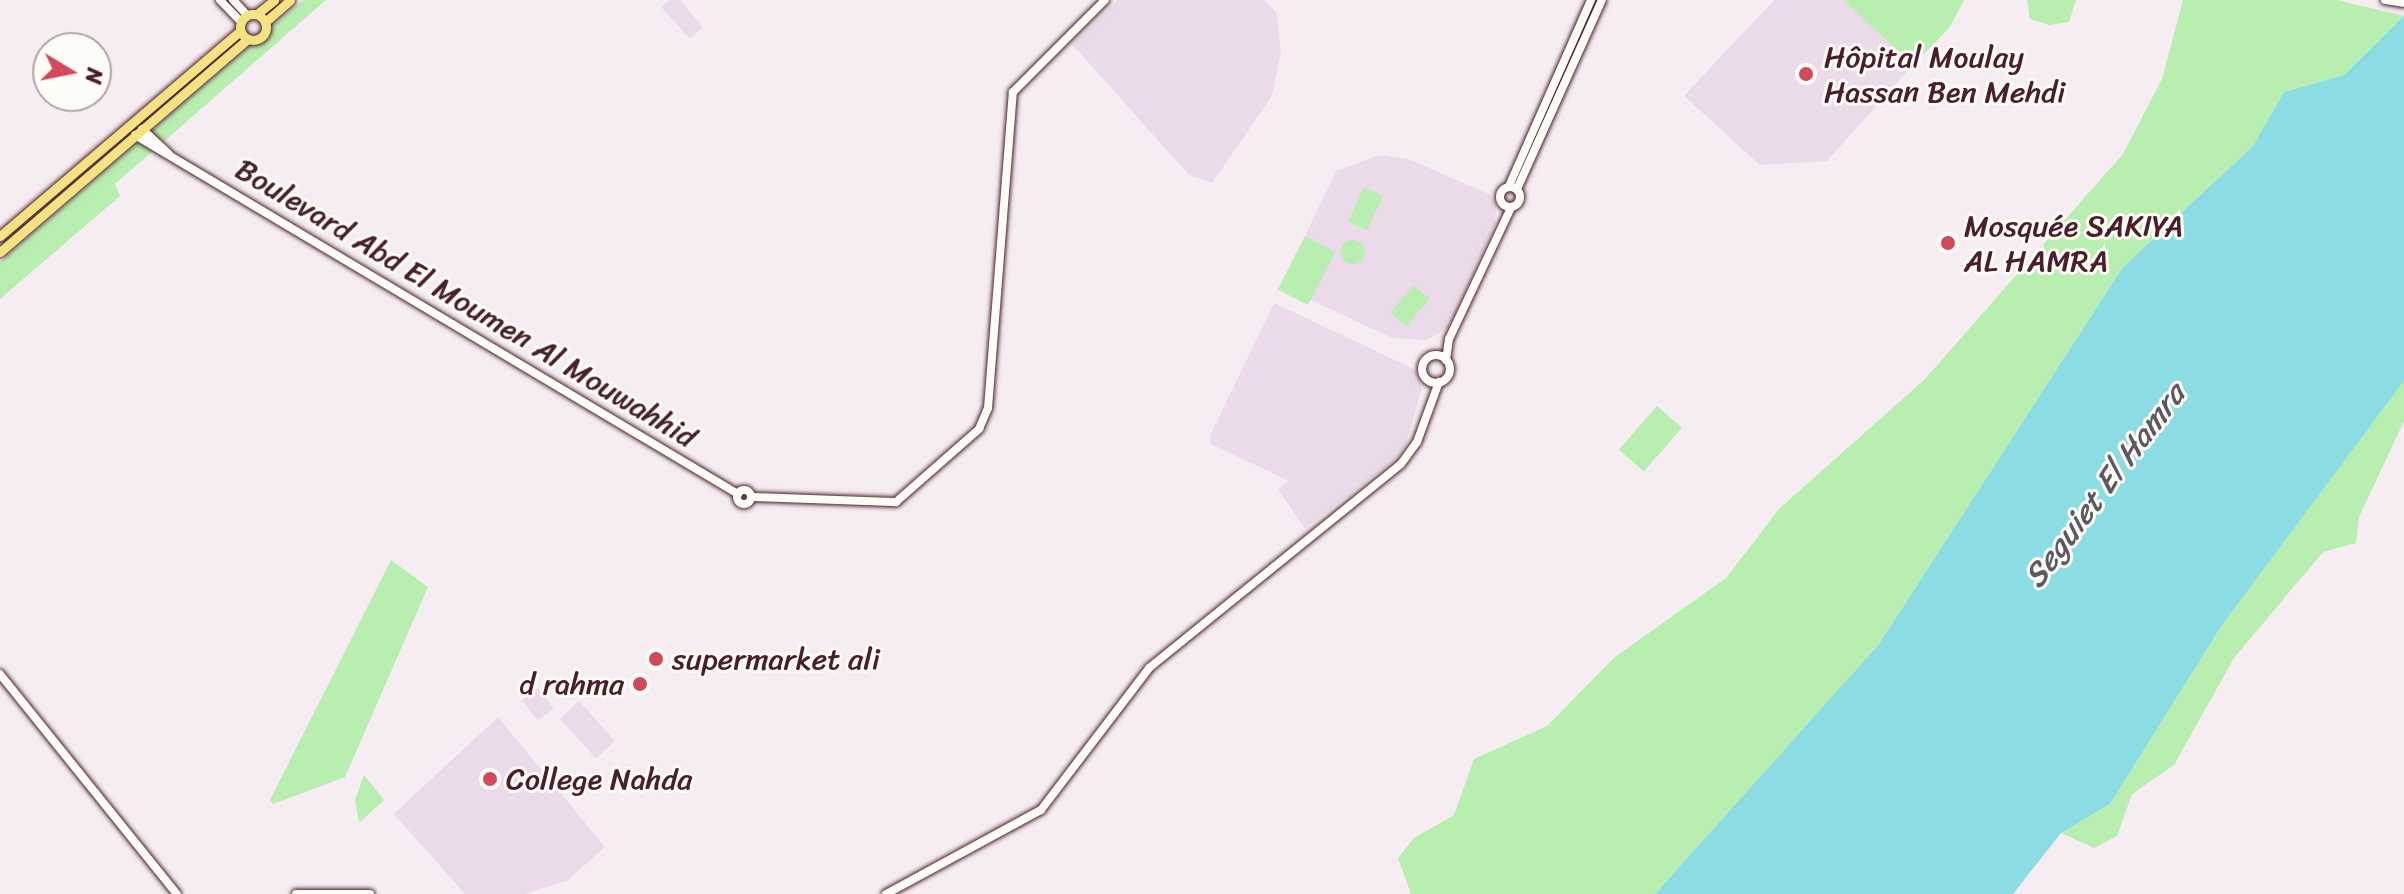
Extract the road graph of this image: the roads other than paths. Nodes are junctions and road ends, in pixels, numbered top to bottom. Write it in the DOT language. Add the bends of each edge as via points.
graph roads {
  1 [pos="220,0"];
  2 [pos="233,0"];
  3 [pos="274,0"];
  4 [pos="290,0"];
  5 [pos="1105,0"];
  6 [pos="1591,0"];
  7 [pos="1602,0"];
  8 [pos="2385,0"];
  9 [pos="2404,3"];
  10 [pos="246,21"];
  11 [pos="265,22"];
  12 [pos="248,39"];
  13 [pos="138,132"];
  14 [pos="1513,188"];
  15 [pos="1501,202"];
  16 [pos="1511,208"];
  17 [pos="1499,227"];
  18 [pos="0,236"];
  19 [pos="0,252"];
  20 [pos="1449,339"];
  21 [pos="1435,355"];
  22 [pos="1446,360"];
  23 [pos="1425,378"];
  24 [pos="1439,382"];
  25 [pos="1429,399"];
  26 [pos="0,674"];
  27 [pos="174,894"];
  28 [pos="296,894"];
  29 [pos="370,894"];
  30 [pos="886,894"];
  1 -- 10 [label="main road"];
  2 -- 10 [label="main road"];
  3 -- 10 [label="main road"];
  4 -- 11 [label="main road"];
  5 -- 13 [label="main road, Boulevard Abd El Moumen Al Mouwahhid" via="1013,92 988,408 979,429 896,502 751,497 745,490 738,494"];
  6 -- 14 [label="main road"];
  7 -- 14 [label="main road"];
  8 -- 9 [label="main road"];
  10 -- 11 [label="main road"];
  10 -- 12 [label="main road"];
  10 -- 18 [label="main road"];
  11 -- 12 [label="main road" via="261,38"];
  12 -- 13 [label="main road"];
  13 -- 19 [label="main road"];
  14 -- 15 [label="main road" via="1501,192"];
  14 -- 16 [label="main road" via="1520,200"];
  15 -- 16 [label="main road"];
  15 -- 17 [label="main road"];
  16 -- 17 [label="main road"];
  17 -- 20 [label="main road"];
  20 -- 21 [label="main road"];
  20 -- 22 [label="main road"];
  21 -- 22 [label="main road"];
  21 -- 23 [label="main road" via="1423,363"];
  22 -- 24 [label="main road" via="1448,375"];
  23 -- 24 [label="main road"];
  23 -- 25 [label="main road"];
  24 -- 25 [label="main road"];
  25 -- 30 [label="main road" via="1417,442 1401,464 1149,668 1041,810"];
  26 -- 27 [label="main road"];
  28 -- 29 [label="main road"];
}
